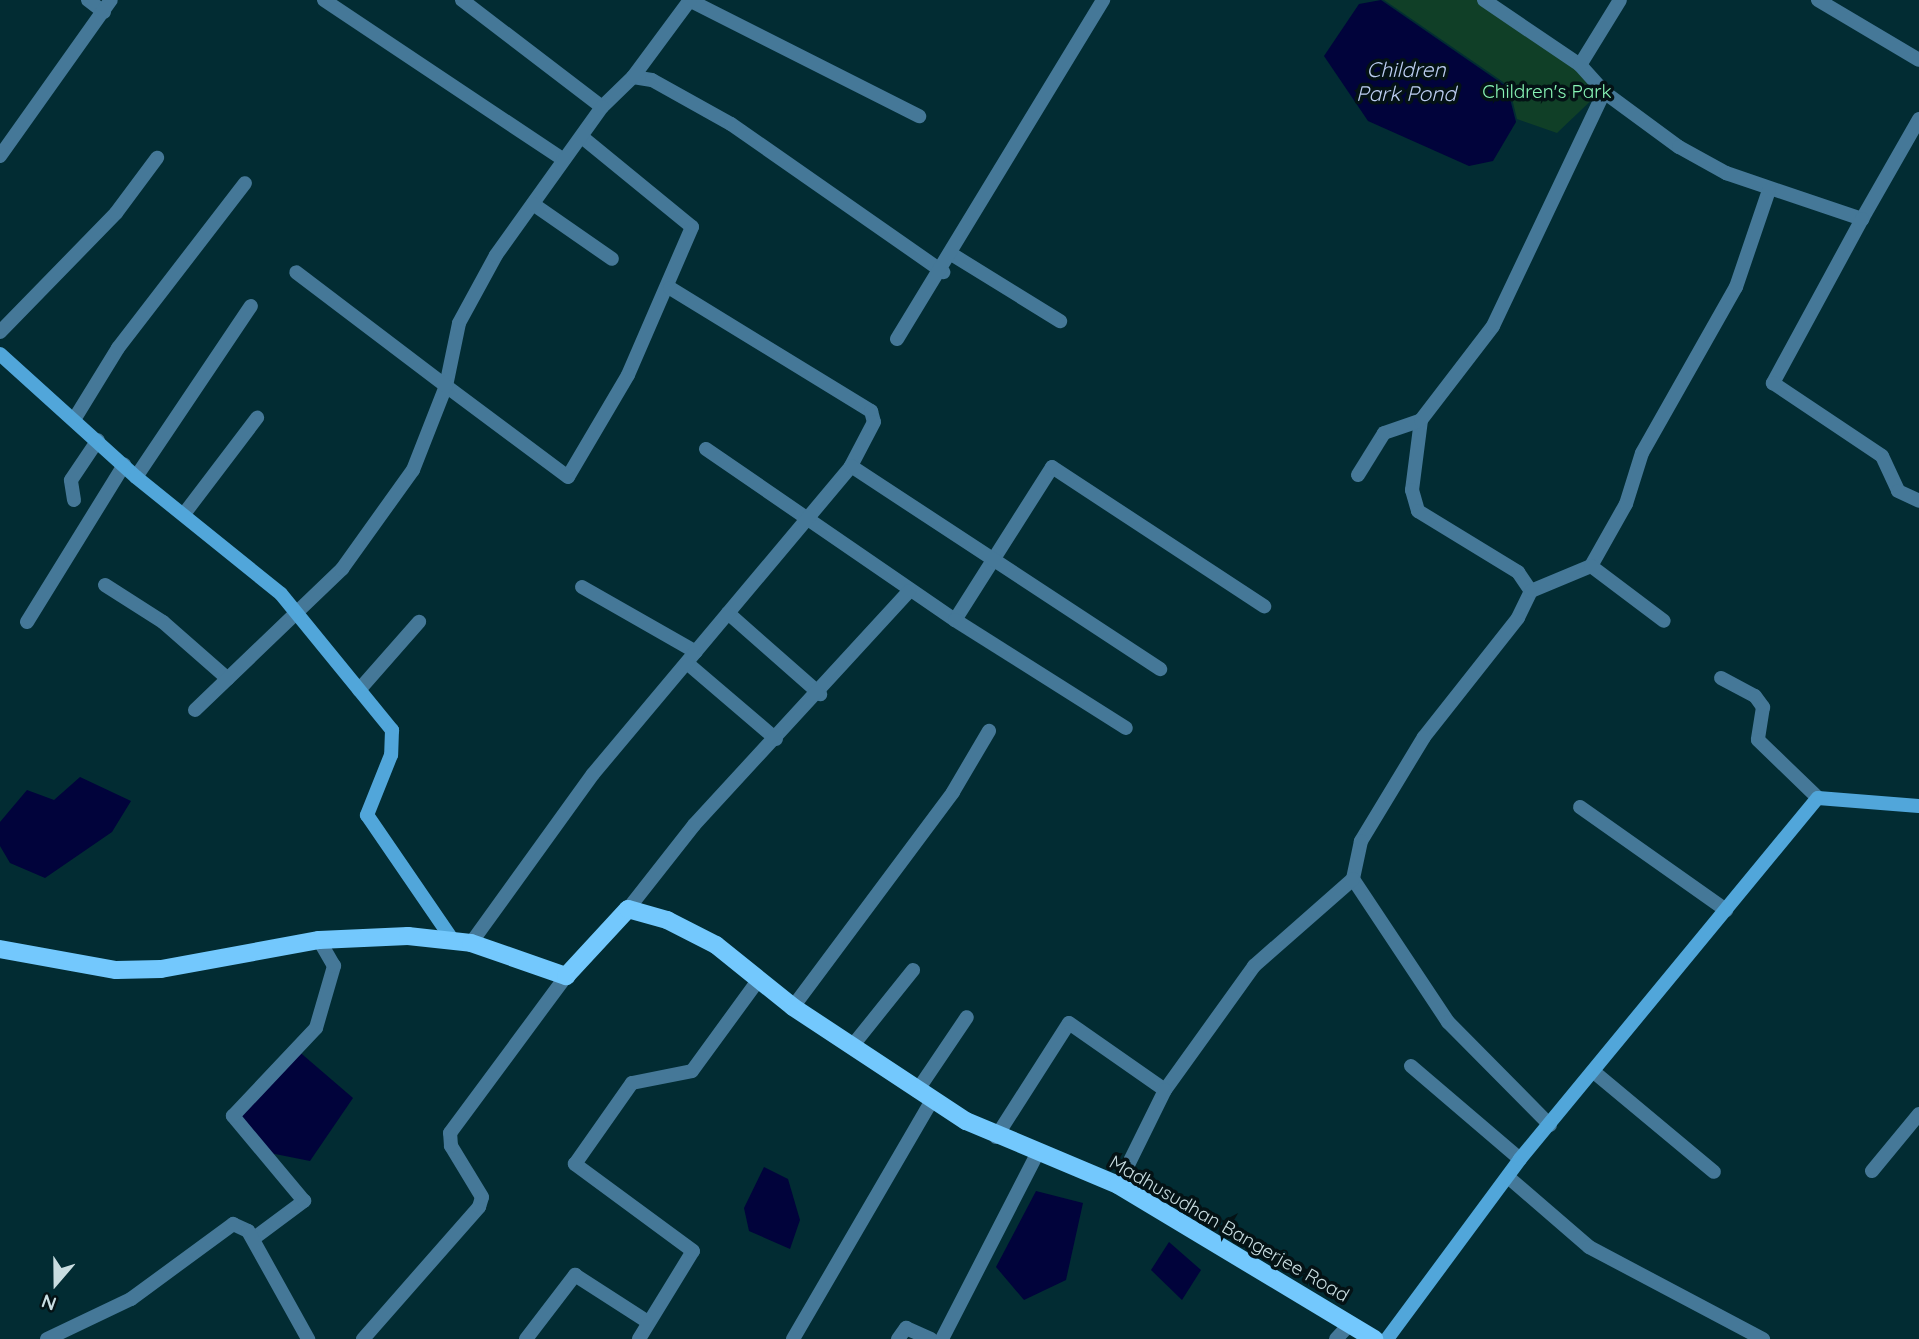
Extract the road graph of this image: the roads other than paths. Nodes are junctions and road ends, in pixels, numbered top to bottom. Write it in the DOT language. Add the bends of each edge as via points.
graph roads {
  1 [pos="88,0"];
  2 [pos="324,0"];
  3 [pos="462,0"];
  4 [pos="690,0"];
  5 [pos="1103,0"];
  6 [pos="1484,0"];
  7 [pos="1620,0"];
  8 [pos="1818,0"];
  9 [pos="108,6"];
  10 [pos="1919,60"];
  11 [pos="1580,65"];
  12 [pos="633,77"];
  13 [pos="1604,92"];
  14 [pos="602,107"];
  15 [pos="919,116"];
  16 [pos="1919,119"];
  17 [pos="582,137"];
  18 [pos="0,156"];
  19 [pos="157,158"];
  20 [pos="564,160"];
  21 [pos="245,183"];
  22 [pos="1769,190"];
  23 [pos="533,204"];
  24 [pos="1861,219"];
  25 [pos="953,255"];
  26 [pos="612,259"];
  27 [pos="296,272"];
  28 [pos="943,272"];
  29 [pos="670,288"];
  30 [pos="251,306"];
  31 [pos="1060,321"];
  32 [pos="0,332"];
  33 [pos="897,339"];
  34 [pos="0,354"];
  35 [pos="446,386"];
  36 [pos="75,418"];
  37 [pos="257,418"];
  38 [pos="1421,420"];
  39 [pos="98,440"];
  40 [pos="706,449"];
  41 [pos="124,466"];
  42 [pos="851,466"];
  43 [pos="1358,475"];
  44 [pos="136,477"];
  45 [pos="74,500"];
  46 [pos="1919,501"];
  47 [pos="184,514"];
  48 [pos="813,518"];
  49 [pos="996,562"];
  50 [pos="1591,566"];
  51 [pos="105,585"];
  52 [pos="582,587"];
  53 [pos="909,591"];
  54 [pos="1531,591"];
  55 [pos="1264,606"];
  56 [pos="728,613"];
  57 [pos="298,614"];
  58 [pos="955,620"];
  59 [pos="1664,621"];
  60 [pos="27,622"];
  61 [pos="419,622"];
  62 [pos="692,657"];
  63 [pos="1160,669"];
  64 [pos="1721,678"];
  65 [pos="228,680"];
  66 [pos="359,690"];
  67 [pos="820,694"];
  68 [pos="195,710"];
  69 [pos="1126,728"];
  70 [pos="989,731"];
  71 [pos="776,739"];
  72 [pos="1818,798"];
  73 [pos="1919,806"];
  74 [pos="1580,807"];
  75 [pos="1353,879"];
  76 [pos="628,909"];
  77 [pos="1726,910"];
  78 [pos="452,939"];
  79 [pos="319,940"];
  80 [pos="471,943"];
  81 [pos="0,949"];
  82 [pos="913,970"];
  83 [pos="566,976"];
  84 [pos="759,979"];
  85 [pos="793,1007"];
  86 [pos="967,1017"];
  87 [pos="853,1045"];
  88 [pos="1411,1066"];
  89 [pos="1594,1072"];
  90 [pos="1165,1090"];
  91 [pos="925,1096"];
  92 [pos="1919,1114"];
  93 [pos="1550,1125"];
  94 [pos="996,1137"];
  95 [pos="1036,1156"];
  96 [pos="1520,1159"];
  97 [pos="1872,1171"];
  98 [pos="1714,1172"];
  99 [pos="1508,1177"];
  100 [pos="1118,1185"];
  101 [pos="253,1239"];
  102 [pos="648,1322"];
  103 [pos="1350,1324"];
  104 [pos="47,1339"];
  105 [pos="308,1339"];
  106 [pos="363,1339"];
  107 [pos="526,1339"];
  108 [pos="639,1339"];
  109 [pos="793,1339"];
  110 [pos="898,1339"];
  111 [pos="931,1339"];
  112 [pos="942,1339"];
  113 [pos="1336,1339"];
  114 [pos="1374,1339"];
  115 [pos="1387,1339"];
  116 [pos="1763,1339"];
  1 -- 9 [label="street"];
  2 -- 20 [label="street"];
  3 -- 14 [label="street"];
  4 -- 12 [label="street"];
  4 -- 15 [label="street"];
  5 -- 25 [label="street"];
  6 -- 11 [label="street"];
  7 -- 11 [label="street"];
  8 -- 10 [label="street"];
  9 -- 18 [label="street"];
  11 -- 13 [label="street"];
  12 -- 14 [label="street"];
  12 -- 28 [label="street" via="652,80 731,124"];
  13 -- 22 [label="street" via="1679,147"];
  13 -- 38 [label="street" via="1493,326"];
  14 -- 17 [label="street"];
  16 -- 24 [label="street"];
  17 -- 20 [label="street"];
  17 -- 29 [label="street" via="691,223"];
  19 -- 32 [label="street" via="116,213"];
  20 -- 23 [label="street"];
  21 -- 36 [label="street" via="118,348"];
  22 -- 24 [label="street"];
  22 -- 50 [label="street" via="1736,287 1642,453 1626,504"];
  23 -- 26 [label="street"];
  23 -- 35 [label="street" via="459,323"];
  24 -- 46 [label="street" via="1773,383 1882,456 1898,491"];
  25 -- 28 [label="street"];
  25 -- 31 [label="street"];
  27 -- 35 [label="street"];
  28 -- 33 [label="street"];
  29 -- 35 [label="street" via="568,477"];
  29 -- 42 [label="street" via="871,411 874,422"];
  30 -- 44 [label="street"];
  34 -- 36 [label="street"];
  35 -- 57 [label="street" via="393,502"];
  36 -- 39 [label="street"];
  37 -- 47 [label="street"];
  38 -- 43 [label="street" via="1384,433"];
  38 -- 54 [label="street" via="1412,489 1418,511 1518,572"];
  39 -- 41 [label="street"];
  39 -- 45 [label="street" via="71,480"];
  40 -- 48 [label="street"];
  41 -- 44 [label="street"];
  41 -- 60 [label="street"];
  42 -- 48 [label="street"];
  42 -- 49 [label="street"];
  44 -- 47 [label="street"];
  47 -- 57 [label="street"];
  48 -- 53 [label="street"];
  48 -- 56 [label="street"];
  49 -- 55 [label="street" via="1052,467"];
  49 -- 58 [label="street"];
  49 -- 63 [label="street"];
  50 -- 54 [label="street"];
  50 -- 59 [label="street"];
  51 -- 65 [label="street" via="163,622"];
  52 -- 62 [label="street"];
  53 -- 58 [label="street"];
  53 -- 67 [label="street"];
  54 -- 75 [label="street" via="1518,618 1424,737 1361,841"];
  56 -- 62 [label="street"];
  56 -- 67 [label="street"];
  57 -- 65 [label="street"];
  57 -- 66 [label="street"];
  58 -- 69 [label="street"];
  61 -- 66 [label="street"];
  62 -- 71 [label="street"];
  62 -- 80 [label="street" via="515,875"];
  64 -- 72 [label="street" via="1755,696 1763,707 1758,740"];
  65 -- 68 [label="street"];
  66 -- 78 [label="street" via="392,730 391,755 368,815"];
  67 -- 71 [label="street"];
  70 -- 85 [label="street" via="953,792"];
  71 -- 76 [label="street" via="694,825"];
  72 -- 73 [label="street"];
  72 -- 77 [label="street"];
  74 -- 77 [label="street"];
  75 -- 90 [label="street" via="1254,966"];
  75 -- 93 [label="street" via="1448,1022"];
  76 -- 83 [label="main road"];
  76 -- 84 [label="main road, Madhusudhan Bangerjee Road" via="696,932"];
  77 -- 89 [label="street"];
  78 -- 79 [label="main road"];
  78 -- 80 [label="main road"];
  79 -- 81 [label="main road" via="138,970"];
  79 -- 101 [label="street" via="334,966 316,1028 233,1116 304,1201"];
  80 -- 83 [label="main road"];
  82 -- 87 [label="street"];
  83 -- 106 [label="street" via="450,1133 451,1146 482,1197 479,1207"];
  84 -- 85 [label="main road, Madhusudhan Bangerjee Road"];
  84 -- 102 [label="street" via="692,1071 632,1083 575,1164 693,1251"];
  85 -- 87 [label="main road, Madhusudhan Bangerjee Road"];
  86 -- 91 [label="street"];
  87 -- 91 [label="main road, Madhusudhan Bangerjee Road"];
  88 -- 96 [label="street"];
  89 -- 93 [label="street"];
  89 -- 98 [label="street"];
  90 -- 94 [label="street" via="1069,1023"];
  90 -- 100 [label="street"];
  91 -- 94 [label="main road, Madhusudhan Bangerjee Road"];
  91 -- 109 [label="street"];
  92 -- 97 [label="street"];
  93 -- 96 [label="street"];
  94 -- 95 [label="main road, Madhusudhan Bangerjee Road"];
  95 -- 100 [label="main road, Madhusudhan Bangerjee Road"];
  95 -- 112 [label="street"];
  96 -- 99 [label="street"];
  99 -- 115 [label="street"];
  99 -- 116 [label="street" via="1589,1247"];
  100 -- 103 [label="main road, Madhusudhan Bangerjee Road"];
  101 -- 104 [label="street" via="233,1223 131,1299"];
  101 -- 105 [label="street"];
  102 -- 107 [label="street" via="575,1275"];
  102 -- 108 [label="street"];
  103 -- 113 [label="street"];
  103 -- 114 [label="main road, Madhusudhan Bangerjee Road"];
  110 -- 111 [label="street" via="906,1328"];
}
